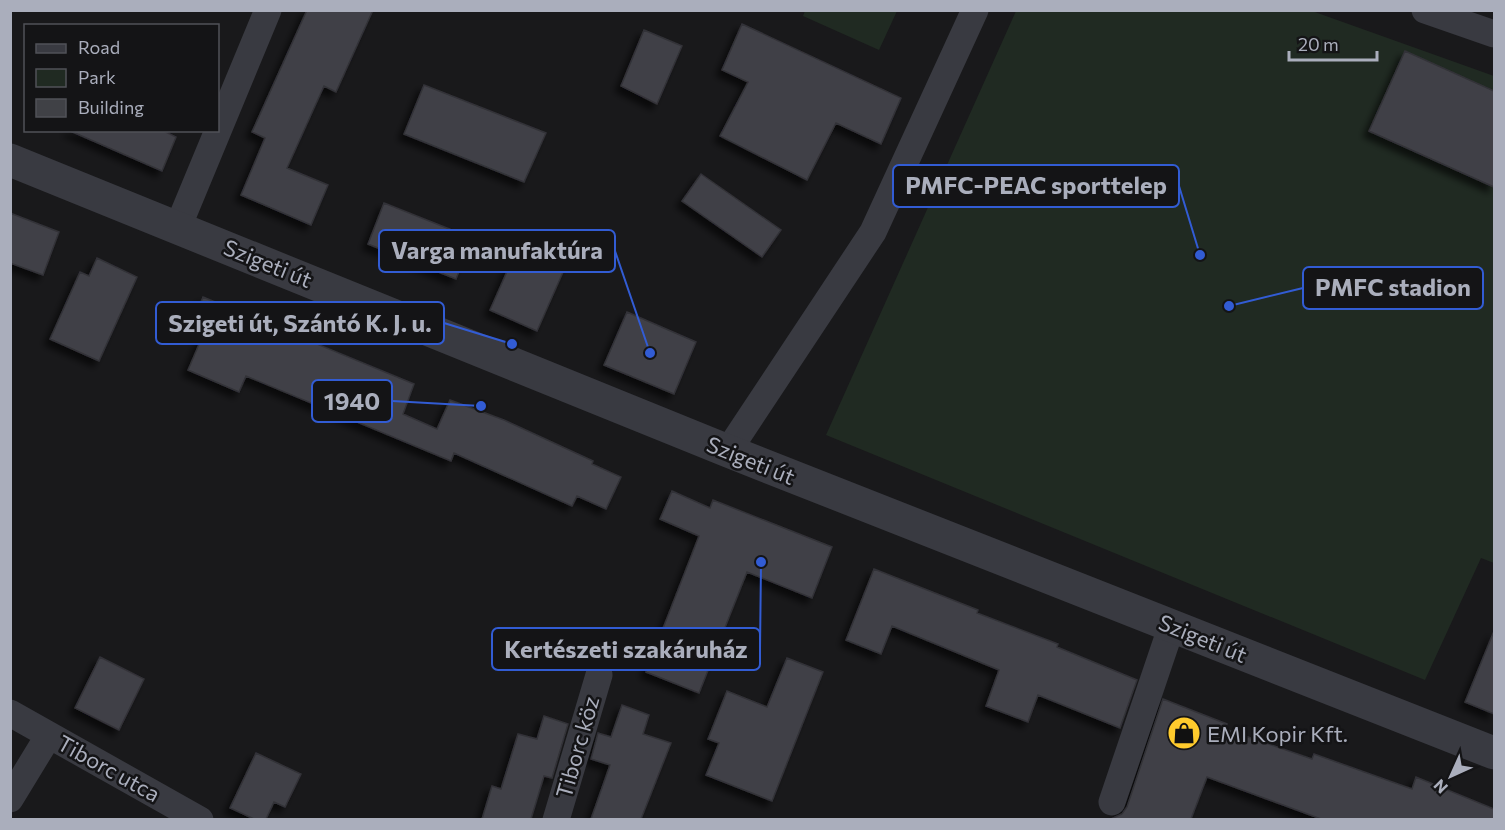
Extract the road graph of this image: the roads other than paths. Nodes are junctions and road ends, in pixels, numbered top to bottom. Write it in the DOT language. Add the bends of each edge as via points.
graph roads {
  1 [pos="268,10"];
  2 [pos="975,10"];
  3 [pos="1425,10"];
  4 [pos="1494,34"];
  5 [pos="219,128"];
  6 [pos="217,132"];
  7 [pos="10,160"];
  8 [pos="178,227"];
  9 [pos="728,451"];
  10 [pos="1172,625"];
  11 [pos="598,675"];
  12 [pos="10,713"];
  13 [pos="49,735"];
  14 [pos="1494,753"];
  15 [pos="10,799"];
  16 [pos="1112,802"];
  17 [pos="169,812"];
  18 [pos="200,819"];
  19 [pos="556,819"];
  1 -- 5 [label="street"];
  2 -- 9 [label="street" via="873,232"];
  3 -- 4 [label="street"];
  6 -- 8 [label="street"];
  7 -- 8 [label="street, Szigeti út"];
  8 -- 9 [label="street, Szigeti út"];
  9 -- 10 [label="street, Szigeti út"];
  10 -- 14 [label="street, Szigeti út"];
  10 -- 16 [label="street"];
  11 -- 19 [label="street, Tiborc köz"];
  12 -- 13 [label="street, Tiborc utca"];
  13 -- 15 [label="street, Tiborc utca"];
  13 -- 17 [label="street, Tiborc utca"];
  17 -- 18 [label="street, Tiborc utca"];
}
